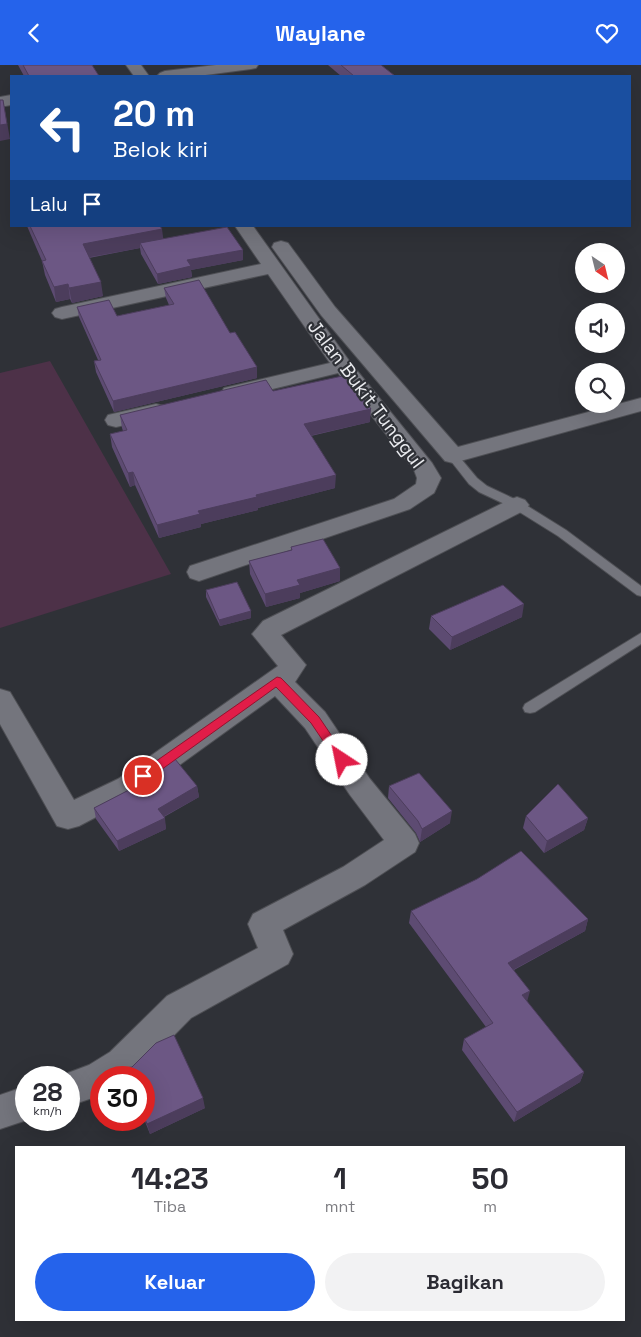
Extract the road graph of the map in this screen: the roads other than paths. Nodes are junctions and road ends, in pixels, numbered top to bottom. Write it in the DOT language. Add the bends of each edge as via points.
graph roads {
  1 [pos="251,65"];
  2 [pos="173,75"];
  3 [pos="245,227"];
  4 [pos="266,227"];
  5 [pos="272,267"];
  6 [pos="62,313"];
  7 [pos="342,366"];
  8 [pos="210,398"];
  9 [pos="641,404"];
  10 [pos="172,407"];
  11 [pos="116,420"];
  12 [pos="453,456"];
  13 [pos="517,505"];
  14 [pos="199,572"];
  15 [pos="641,592"];
  16 [pos="641,638"];
  17 [pos="277,681"];
  18 [pos="0,699"];
  19 [pos="530,708"];
  20 [pos="119,1066"];
  21 [pos="15,1107"];
  22 [pos="0,1112"];
  1 -- 2 [label="street"];
  3 -- 5 [label="street, Jalan Bukit Tunggul"];
  4 -- 12 [label="street" via="328,311"];
  5 -- 6 [label="street"];
  5 -- 7 [label="street, Jalan Bukit Tunggul"];
  7 -- 8 [label="street"];
  7 -- 14 [label="street, Jalan Bukit Tunggul" via="424,468 429,478 426,488 402,504"];
  9 -- 12 [label="street"];
  10 -- 11 [label="street"];
  12 -- 13 [label="lane" via="483,489"];
  13 -- 15 [label="lane" via="577,543"];
  13 -- 17 [label="street" via="272,628 265,634 293,665"];
  16 -- 19 [label="lane"];
  17 -- 18 [label="street" via="128,787 68,817"];
  17 -- 20 [label="street" via="315,720 360,787 404,843 354,876 264,924 277,954 179,1007"];
  21 -- 22 [label="street"];
}
